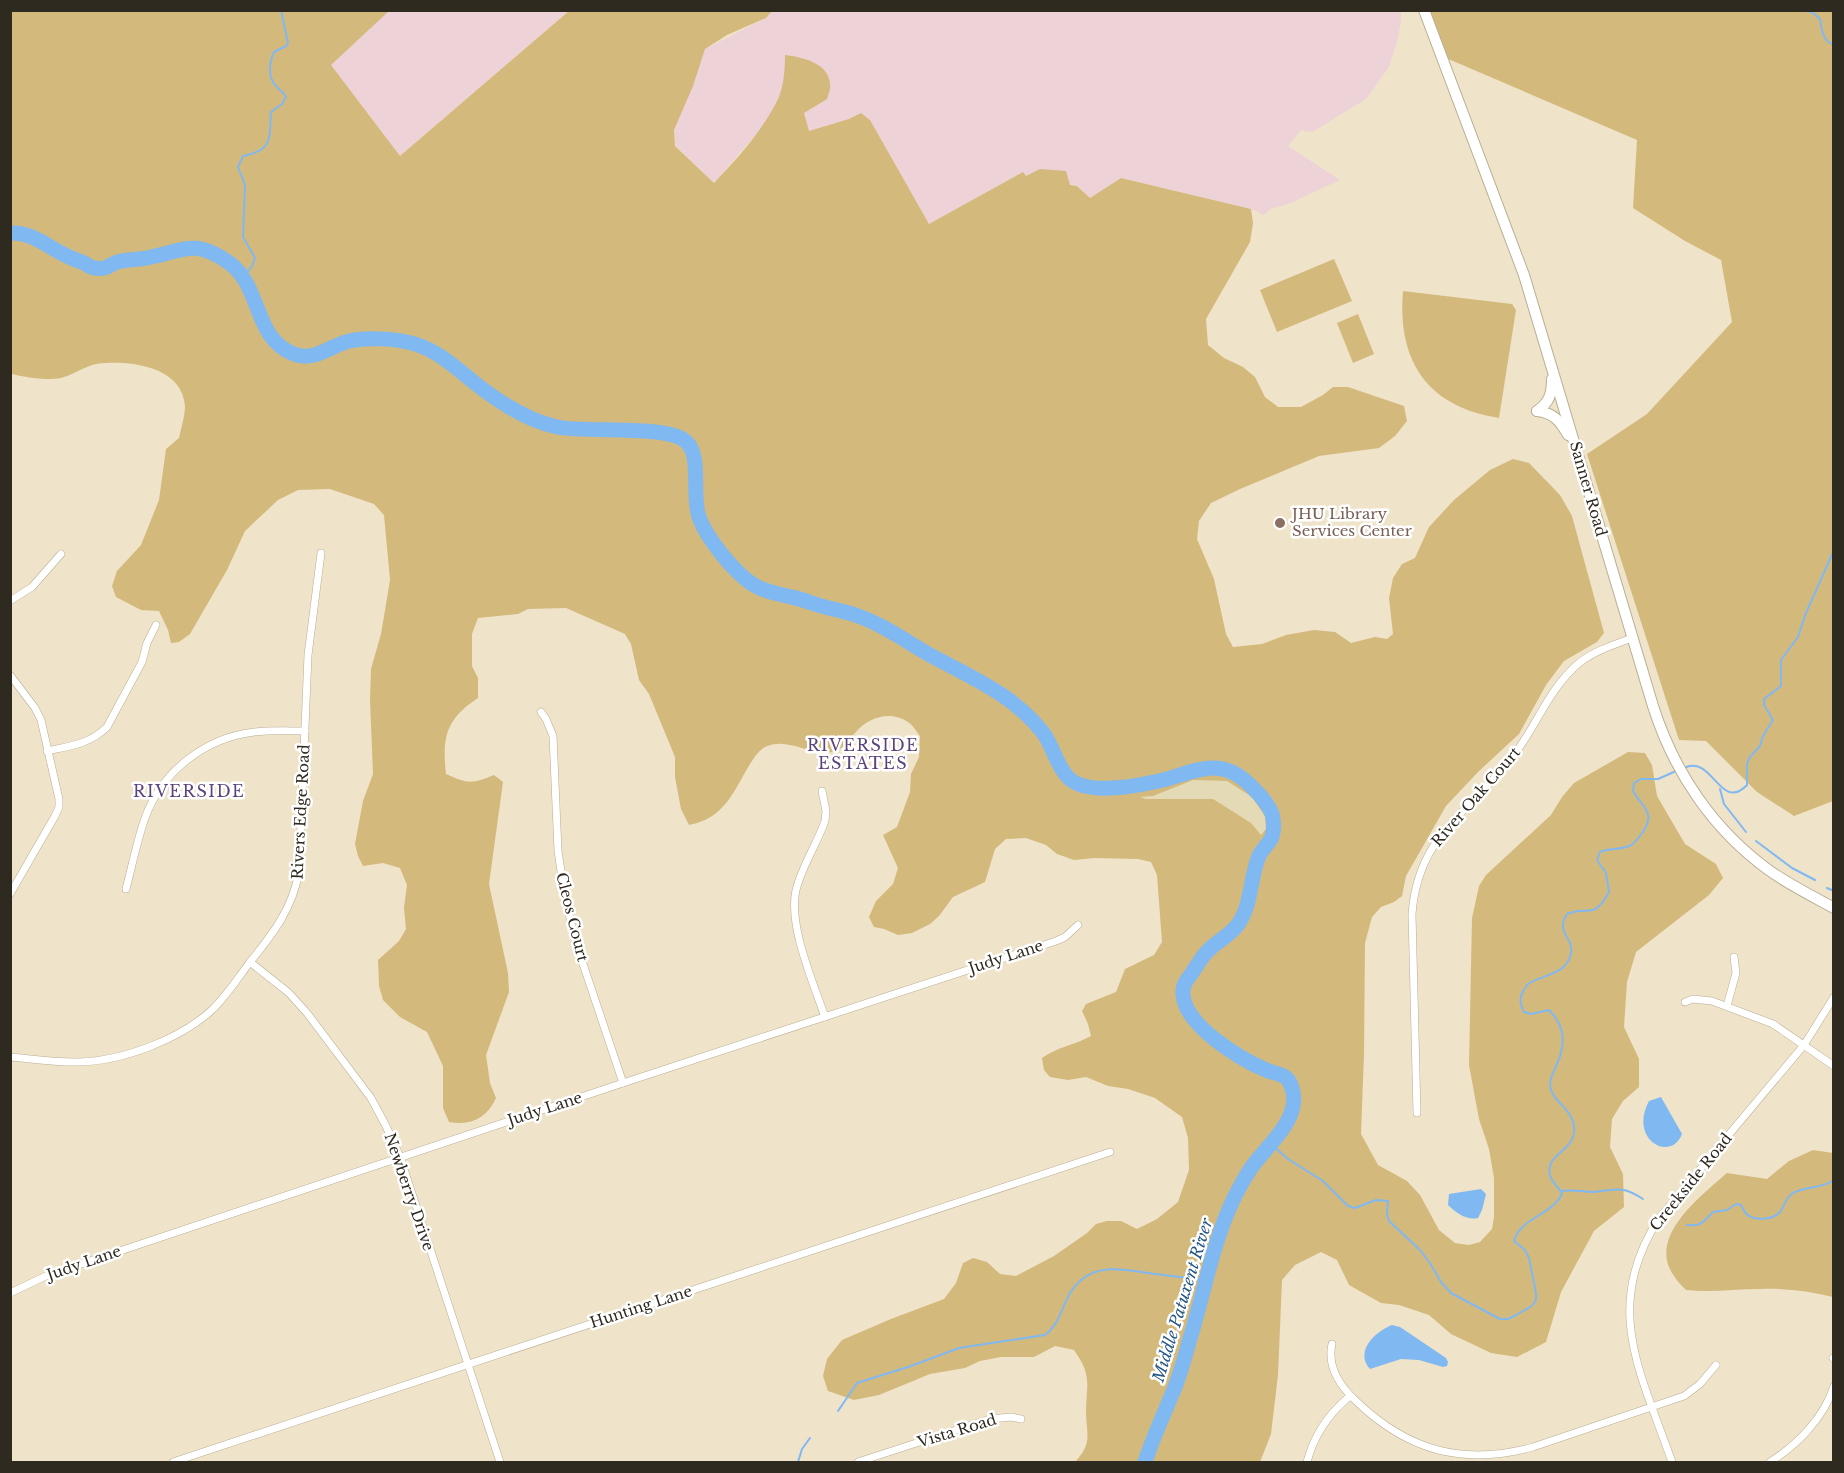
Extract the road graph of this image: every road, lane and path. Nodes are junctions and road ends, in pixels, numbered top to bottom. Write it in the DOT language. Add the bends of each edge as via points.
graph roads {
  1 [pos="1424,10"];
  2 [pos="1551,367"];
  3 [pos="1575,447"];
  4 [pos="321,553"];
  5 [pos="61,554"];
  6 [pos="10,602"];
  7 [pos="156,625"];
  8 [pos="1632,638"];
  9 [pos="10,675"];
  10 [pos="541,712"];
  11 [pos="305,731"];
  12 [pos="48,751"];
  13 [pos="822,791"];
  14 [pos="126,889"];
  15 [pos="10,894"];
  16 [pos="1833,908"];
  17 [pos="1078,925"];
  18 [pos="1734,957"];
  19 [pos="250,962"];
  20 [pos="1833,997"];
  21 [pos="1685,1002"];
  22 [pos="1727,1006"];
  23 [pos="825,1017"];
  24 [pos="1804,1045"];
  25 [pos="10,1057"];
  26 [pos="1833,1066"];
  27 [pos="622,1083"];
  28 [pos="1417,1113"];
  29 [pos="1110,1152"];
  30 [pos="399,1157"];
  31 [pos="10,1293"];
  32 [pos="1332,1344"];
  33 [pos="467,1364"];
  34 [pos="1716,1365"];
  35 [pos="1833,1386"];
  36 [pos="1350,1396"];
  37 [pos="1653,1407"];
  38 [pos="1022,1419"];
  39 [pos="173,1462"];
  40 [pos="500,1462"];
  41 [pos="858,1462"];
  42 [pos="1306,1462"];
  43 [pos="1672,1462"];
  44 [pos="1770,1462"];
  1 -- 2 [label="main road, Sanner Road" via="1513,243"];
  2 -- 3 [label="main road, Sanner Road"];
  2 -- 3 [label="main road" via="1550,397 1537,411 1556,417"];
  3 -- 8 [label="main road, Sanner Road"];
  4 -- 11 [label="street, Rivers Edge Road" via="308,655"];
  5 -- 6 [label="street" via="32,587"];
  7 -- 12 [label="street" via="142,662 107,727 87,742"];
  8 -- 16 [label="main road, Sanner Road" via="1674,761 1708,812 1754,859"];
  8 -- 28 [label="street, River Oak Court" via="1590,655 1567,674 1510,760 1450,823 1422,866 1412,914"];
  9 -- 12 [label="street" via="35,708"];
  10 -- 27 [label="street, Cleos Court" via="553,736 564,898"];
  11 -- 14 [label="street" via="237,735 204,748 176,769 145,818"];
  11 -- 19 [label="street, Rivers Edge Road" via="301,852 296,886 284,916"];
  12 -- 15 [label="street" via="59,807"];
  13 -- 23 [label="street" via="825,820 800,878 794,910"];
  17 -- 23 [label="street, Judy Lane" via="1056,941"];
  18 -- 22 [label="street" via="1736,974"];
  19 -- 25 [label="street, Rivers Edge Road" via="211,1010 176,1035 157,1043 81,1062"];
  19 -- 30 [label="street, Newberry Drive" via="289,993 311,1018 371,1098"];
  20 -- 24 [label="street, Creekside Road"];
  21 -- 22 [label="street" via="1702,999"];
  22 -- 24 [label="street" via="1773,1024"];
  23 -- 27 [label="street, Judy Lane"];
  24 -- 26 [label="street"];
  24 -- 37 [label="street, Creekside Road" via="1660,1217 1642,1249 1631,1283 1629,1326"];
  27 -- 30 [label="street, Judy Lane"];
  29 -- 33 [label="street, Hunting Lane"];
  30 -- 31 [label="street, Judy Lane" via="48,1275"];
  30 -- 33 [label="street, Newberry Drive"];
  32 -- 36 [label="street" via="1334,1372"];
  33 -- 39 [label="street, Hunting Lane"];
  33 -- 40 [label="street, Newberry Drive"];
  34 -- 37 [label="street" via="1693,1390"];
  35 -- 44 [label="street" via="1808,1430"];
  36 -- 37 [label="street" via="1402,1437 1440,1450 1477,1456 1533,1447"];
  36 -- 42 [label="street" via="1329,1416"];
  37 -- 43 [label="street, Creekside Road"];
  38 -- 41 [label="street, Vista Road" via="990,1419"];
}
